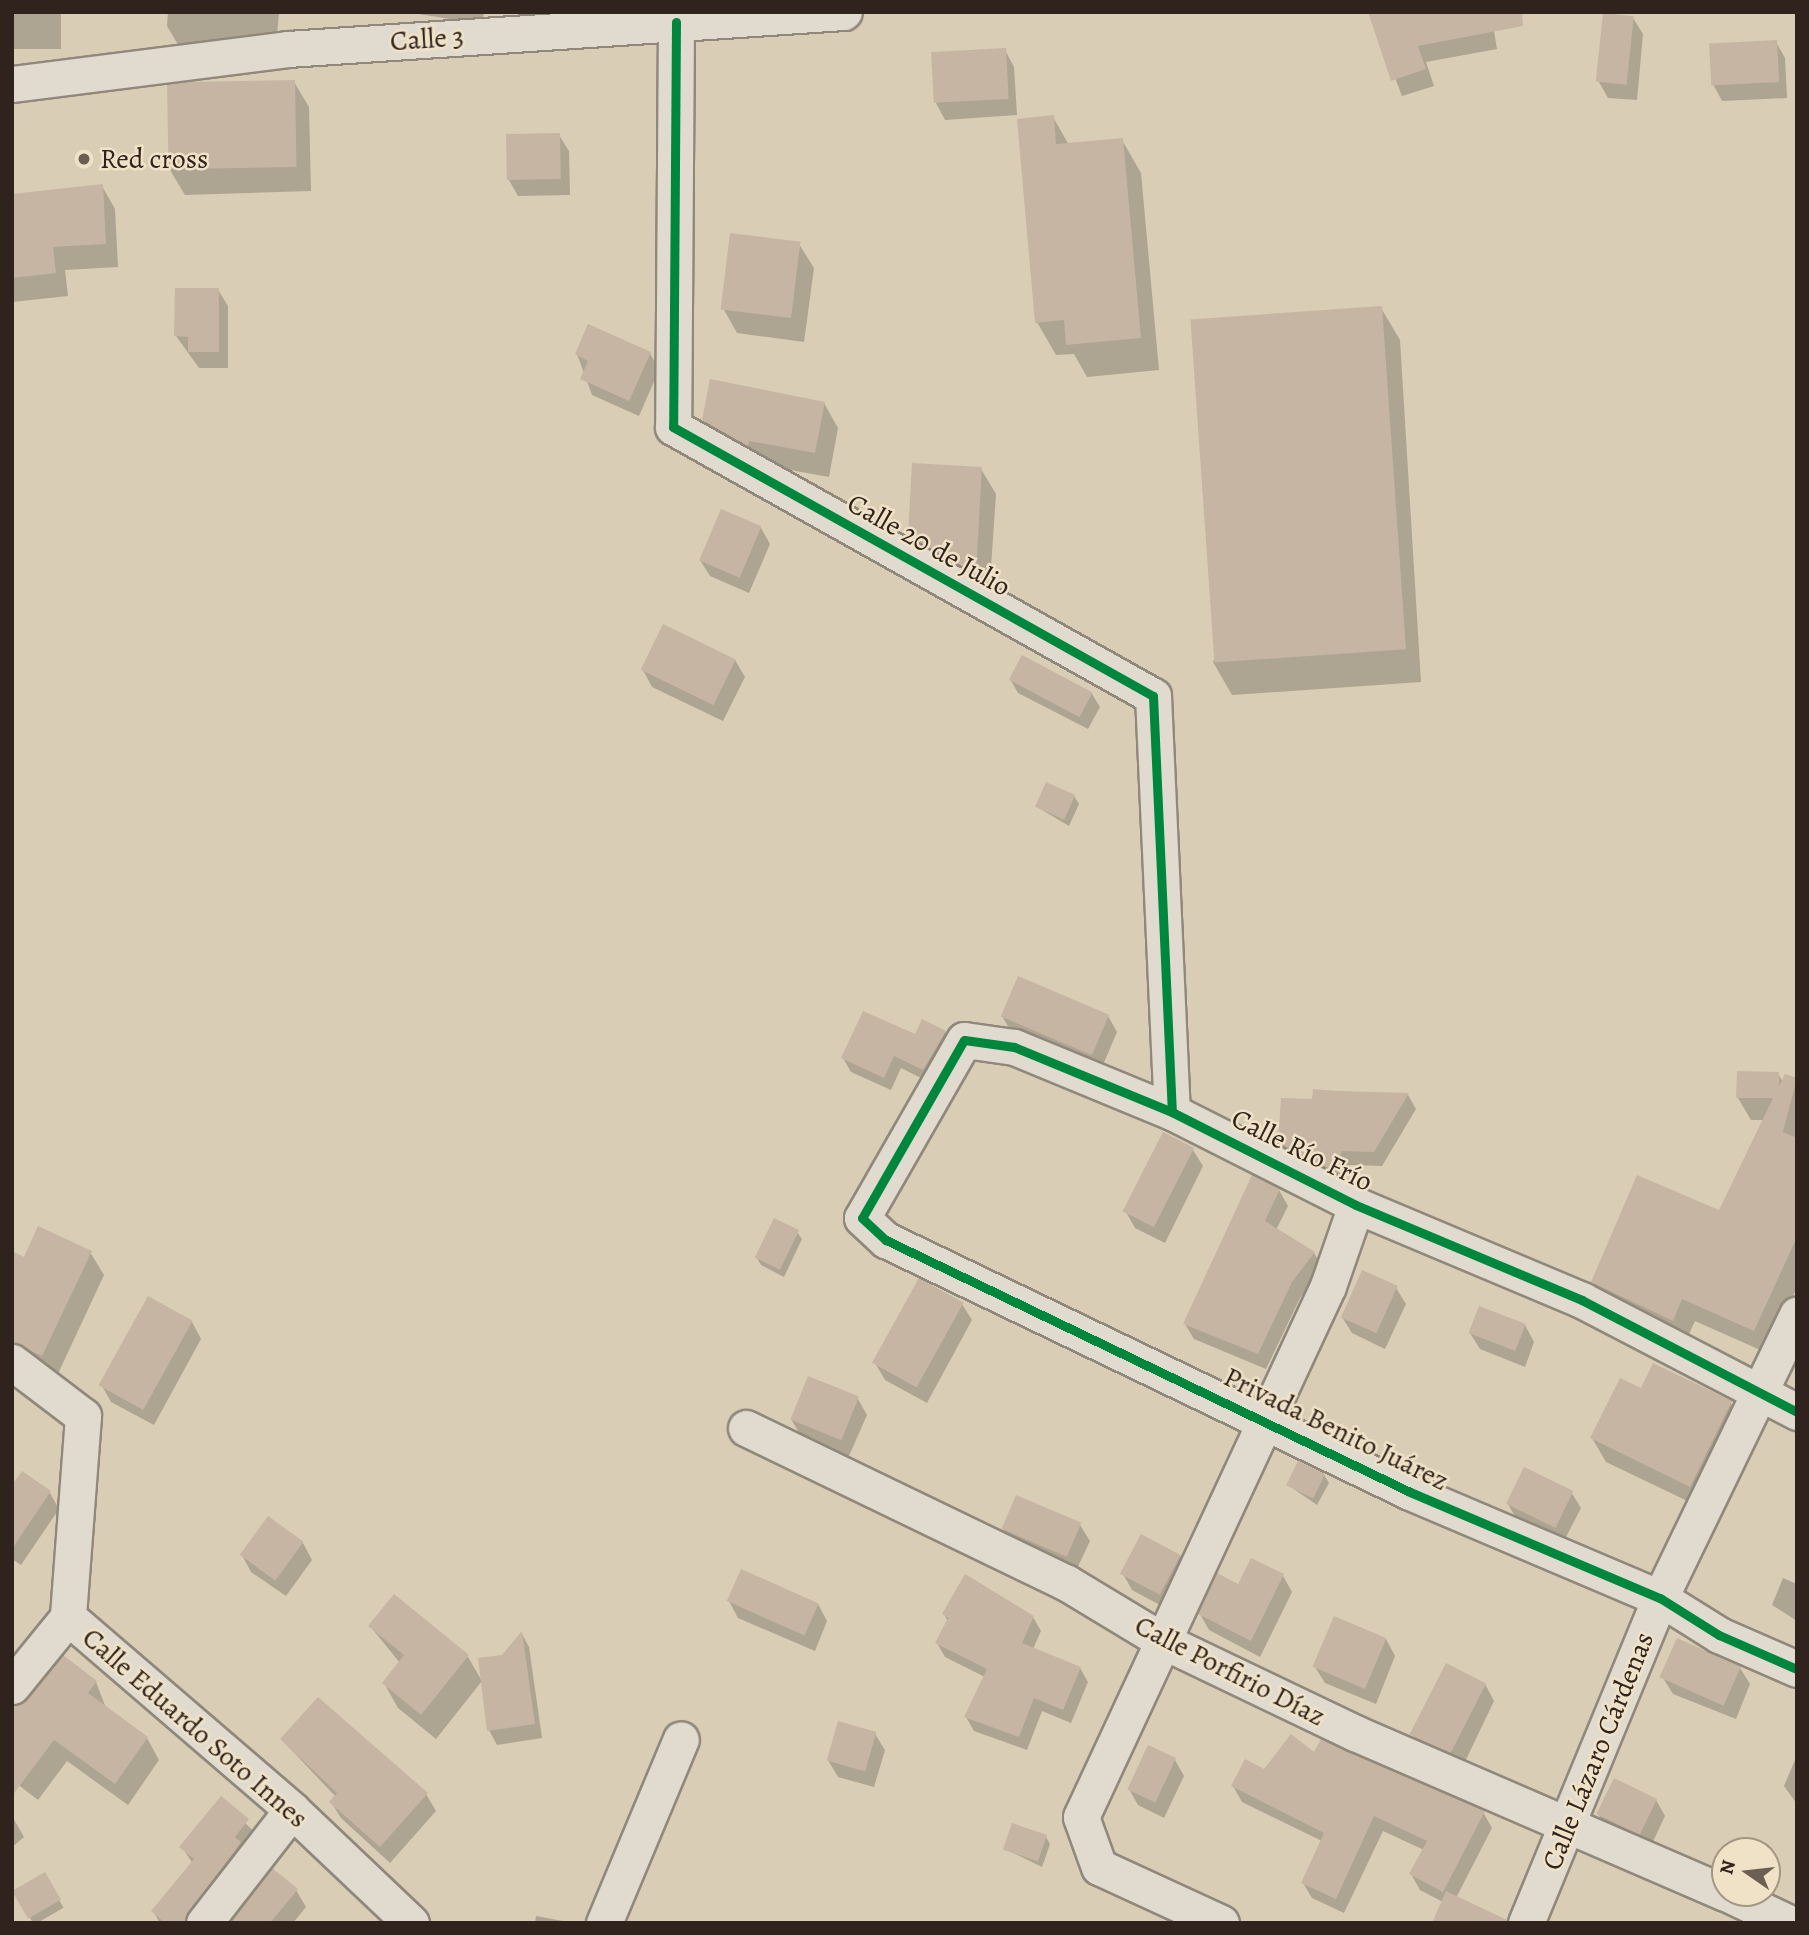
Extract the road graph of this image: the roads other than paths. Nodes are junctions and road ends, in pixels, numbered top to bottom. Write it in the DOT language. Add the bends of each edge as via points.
graph roads {
  1 [pos="844,12"];
  2 [pos="676,22"];
  3 [pos="12,84"];
  4 [pos="1172,1112"];
  5 [pos="1356,1205"];
  6 [pos="862,1218"];
  7 [pos="1797,1314"];
  8 [pos="12,1362"];
  9 [pos="1758,1395"];
  10 [pos="1797,1412"];
  11 [pos="1265,1419"];
  12 [pos="746,1428"];
  13 [pos="1660,1598"];
  14 [pos="68,1617"];
  15 [pos="1163,1641"];
  16 [pos="1797,1669"];
  17 [pos="12,1686"];
  18 [pos="681,1740"];
  19 [pos="292,1810"];
  20 [pos="1570,1822"];
  21 [pos="1711,1887"];
  22 [pos="1755,1907"];
  23 [pos="204,1923"];
  24 [pos="411,1923"];
  25 [pos="604,1923"];
  26 [pos="1221,1923"];
  27 [pos="1526,1923"];
  28 [pos="1789,1923"];
  1 -- 2 [label="street, Calle 3"];
  2 -- 3 [label="street, Calle 3" via="288,49"];
  2 -- 4 [label="street, Calle 20 de Julio" via="673,427 1153,696"];
  4 -- 5 [label="street, Calle Río Frío"];
  4 -- 6 [label="street, Calle Río Frío" via="1014,1047 964,1040"];
  5 -- 9 [label="street, Calle Río Frío" via="1582,1300"];
  5 -- 11 [label="street" via="1328,1286"];
  6 -- 11 [label="street, Privada Benito Juárez" via="886,1240"];
  7 -- 9 [label="street, Calle Lázaro Cárdenas"];
  8 -- 14 [label="street, Calle Eduardo Soto Innes" via="83,1416"];
  9 -- 10 [label="street, Calle Río Frío"];
  9 -- 13 [label="street, Calle Lázaro Cárdenas"];
  11 -- 13 [label="street, Privada Benito Juárez" via="1410,1492"];
  11 -- 15 [label="street"];
  12 -- 15 [label="street, Calle Porfirio Díaz" via="1067,1583"];
  13 -- 16 [label="street, Privada Benito Juárez" via="1719,1635"];
  13 -- 20 [label="street, Calle Lázaro Cárdenas"];
  14 -- 17 [label="street"];
  14 -- 19 [label="street, Calle Eduardo Soto Innes"];
  15 -- 20 [label="street, Calle Porfirio Díaz" via="1355,1733"];
  15 -- 26 [label="street" via="1081,1816 1099,1867"];
  18 -- 25 [label="street"];
  19 -- 23 [label="street"];
  19 -- 24 [label="street, Calle Eduardo Soto Innes"];
  20 -- 21 [label="street, Calle Porfirio Díaz"];
  20 -- 27 [label="street, Calle Lázaro Cárdenas"];
  22 -- 28 [label="street, Calle Porfirio Díaz"];
}
